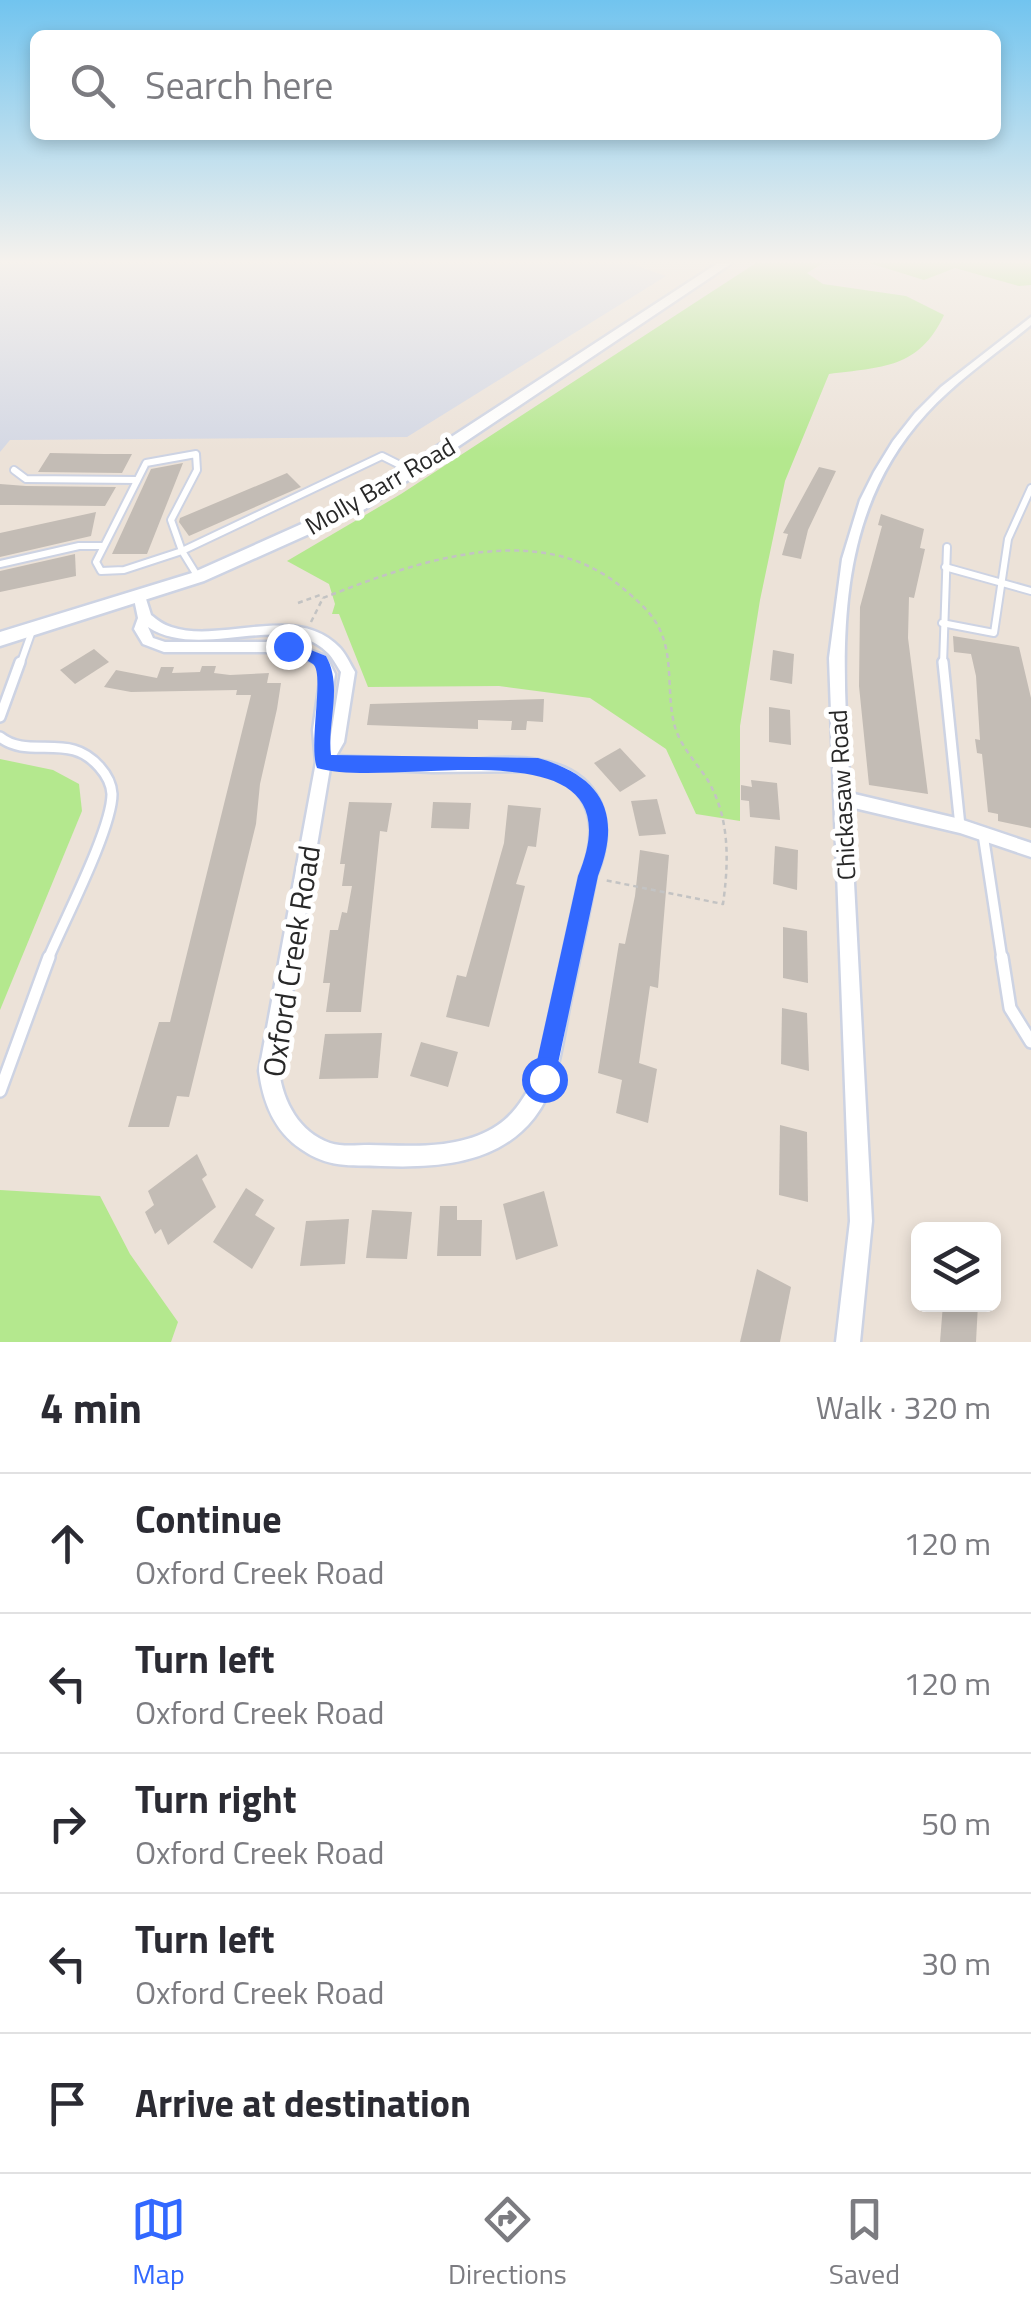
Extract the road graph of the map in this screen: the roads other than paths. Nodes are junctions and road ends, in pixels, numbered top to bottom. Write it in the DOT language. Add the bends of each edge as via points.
graph roads {
  1 [pos="631,326"];
  2 [pos="1024,326"];
  3 [pos="14,470"];
  4 [pos="412,471"];
  5 [pos="138,480"];
  6 [pos="1031,488"];
  7 [pos="104,546"];
  8 [pos="947,547"];
  9 [pos="181,549"];
  10 [pos="0,564"];
  11 [pos="945,568"];
  12 [pos="198,577"];
  13 [pos="998,582"];
  14 [pos="1031,591"];
  15 [pos="140,598"];
  16 [pos="942,623"];
  17 [pos="32,631"];
  18 [pos="0,639"];
  19 [pos="0,717"];
  20 [pos="0,736"];
  21 [pos="324,762"];
  22 [pos="842,798"];
  23 [pos="960,826"];
  24 [pos="983,834"];
  25 [pos="1031,850"];
  26 [pos="1031,1042"];
  27 [pos="0,1091"];
  28 [pos="848,1342"];
  1 -- 4 [label="main road, Molly Barr Road"];
  2 -- 22 [label="street, Chickasaw Road" via="920,414 873,480 856,522 842,572 836,658"];
  3 -- 5 [label="lane" via="26,479"];
  4 -- 9 [label="lane" via="382,456"];
  4 -- 12 [label="main road, Molly Barr Road" via="358,505"];
  5 -- 7 [label="lane"];
  5 -- 9 [label="lane" via="152,459 196,454 197,470 172,520"];
  6 -- 13 [label="lane" via="1019,506"];
  7 -- 9 [label="lane" via="96,566 108,573"];
  7 -- 10 [label="lane"];
  8 -- 11 [label="lane"];
  9 -- 12 [label="lane"];
  11 -- 13 [label="lane"];
  11 -- 16 [label="lane"];
  12 -- 15 [label="main road, Molly Barr Road"];
  13 -- 14 [label="lane"];
  13 -- 16 [label="lane" via="994,633"];
  15 -- 17 [label="main road, Molly Barr Road"];
  15 -- 21 [label="street, Oxford Creek Road" via="141,629 148,641 164,647 296,637 328,674 320,730"];
  16 -- 23 [label="lane" via="942,683"];
  17 -- 18 [label="main road, Molly Barr Road"];
  17 -- 19 [label="lane"];
  20 -- 27 [label="lane" via="10,745 74,750 97,762 112,792"];
  21 -- 21 [label="street, Oxford Creek Road" via="270,1094 279,1114 312,1146 333,1155 480,1149 509,1134 532,1110 544,1079 588,876 598,858 602,826 590,795 538,766"];
  22 -- 23 [label="street"];
  22 -- 28 [label="street, Chickasaw Road" via="861,1221"];
  23 -- 24 [label="street"];
  24 -- 25 [label="street"];
  24 -- 26 [label="lane" via="1010,1008"];
}
